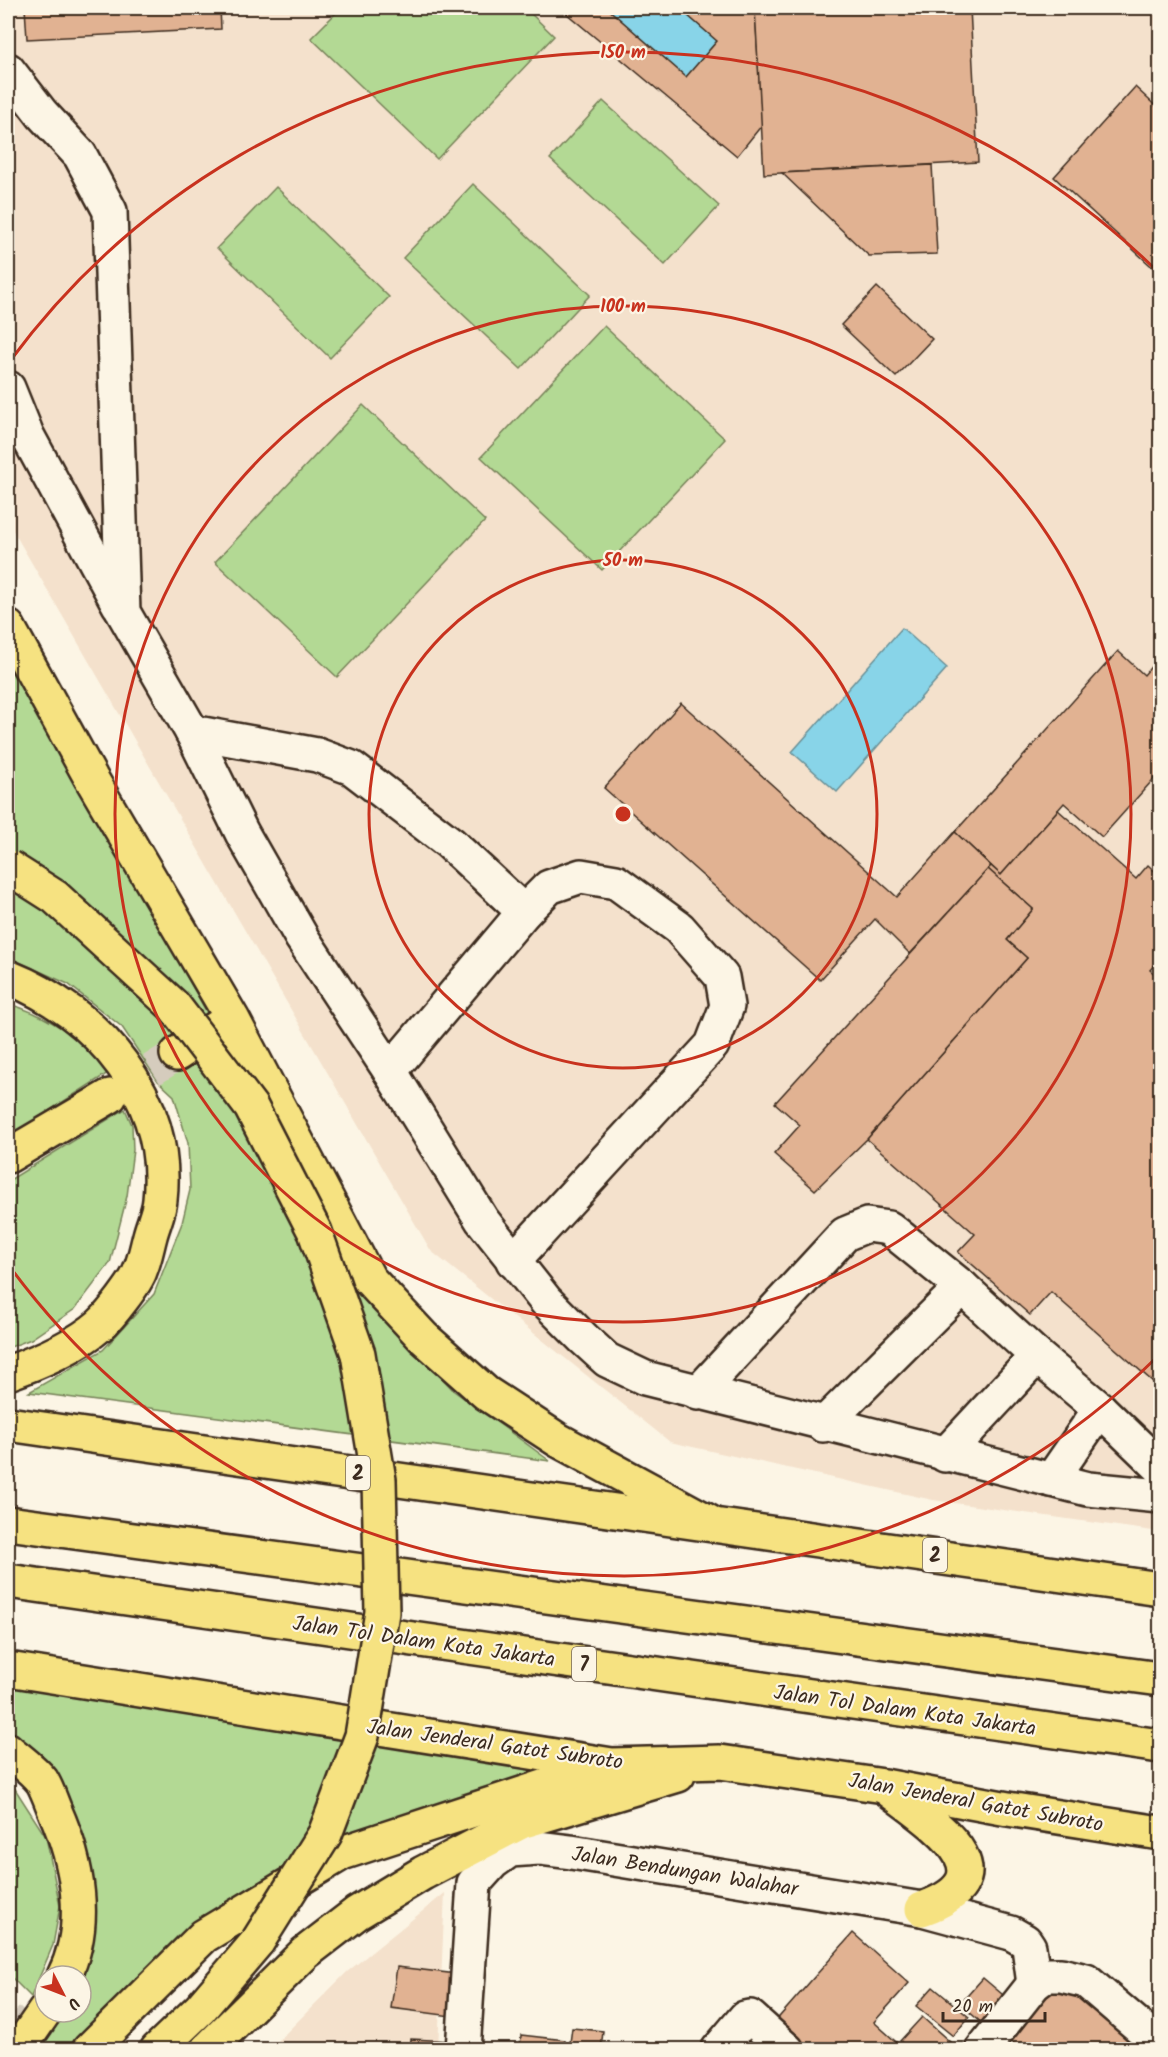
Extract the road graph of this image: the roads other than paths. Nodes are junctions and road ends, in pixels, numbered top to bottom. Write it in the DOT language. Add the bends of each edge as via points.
graph roads {
  1 [pos="8,70"];
  2 [pos="8,388"];
  3 [pos="123,612"];
  4 [pos="8,627"];
  5 [pos="192,732"];
  6 [pos="8,867"];
  7 [pos="524,912"];
  8 [pos="8,977"];
  9 [pos="232,1018"];
  10 [pos="177,1054"];
  11 [pos="390,1071"];
  12 [pos="110,1096"];
  13 [pos="8,1156"];
  14 [pos="513,1261"];
  15 [pos="962,1287"];
  16 [pos="1037,1356"];
  17 [pos="8,1373"];
  18 [pos="698,1393"];
  19 [pos="1100,1409"];
  20 [pos="8,1424"];
  21 [pos="823,1425"];
  22 [pos="945,1455"];
  23 [pos="1161,1467"];
  24 [pos="1051,1480"];
  25 [pos="1161,1496"];
  26 [pos="709,1522"];
  27 [pos="8,1523"];
  28 [pos="8,1581"];
  29 [pos="1161,1589"];
  30 [pos="8,1670"];
  31 [pos="1161,1679"];
  32 [pos="1161,1746"];
  33 [pos="8,1750"];
  34 [pos="720,1762"];
  35 [pos="612,1765"];
  36 [pos="884,1786"];
  37 [pos="1161,1833"];
  38 [pos="922,1909"];
  39 [pos="69,1964"];
  40 [pos="1047,1979"];
  41 [pos="36,2024"];
  42 [pos="1161,2044"];
  43 [pos="18,2049"];
  44 [pos="89,2049"];
  45 [pos="157,2049"];
  46 [pos="207,2049"];
  47 [pos="463,2049"];
  48 [pos="718,2049"];
  49 [pos="787,2049"];
  50 [pos="981,2049"];
  1 -- 3 [label="street" via="80,155 110,211"];
  2 -- 3 [label="street" via="27,435"];
  3 -- 5 [label="street"];
  4 -- 9 [label="highway" via="91,778"];
  5 -- 7 [label="street" via="317,754 352,768 450,843"];
  5 -- 11 [label="street" via="242,833 302,938"];
  6 -- 45 [label="highway, bridge" via="55,897 174,1006 250,1107 315,1232 358,1354 379,1479 382,1612 362,1736 325,1834 258,1941 200,2009"];
  7 -- 11 [label="street"];
  7 -- 14 [label="street" via="549,887 581,876 616,882 679,928 722,977 728,1006 712,1045"];
  8 -- 17 [label="highway" via="35,988 84,1023 125,1065 146,1104 158,1152 160,1201 140,1273 100,1325 44,1360"];
  9 -- 10 [label="highway"];
  9 -- 26 [label="highway" via="369,1279 423,1337 486,1393 558,1440"];
  11 -- 14 [label="street" via="482,1220"];
  12 -- 13 [label="highway"];
  14 -- 18 [label="street" via="546,1301 607,1360 645,1378"];
  15 -- 16 [label="street"];
  15 -- 18 [label="street" via="890,1228 867,1225 845,1233"];
  15 -- 21 [label="street"];
  16 -- 19 [label="street"];
  16 -- 22 [label="street"];
  18 -- 21 [label="street"];
  19 -- 23 [label="street"];
  19 -- 24 [label="street"];
  20 -- 26 [label="highway, 2"];
  21 -- 22 [label="street"];
  22 -- 24 [label="street"];
  24 -- 25 [label="street" via="1088,1489"];
  26 -- 29 [label="highway, 2"];
  27 -- 31 [label="highway"];
  28 -- 32 [label="highway, Jalan Tol Dalam Kota Jakarta / 7"];
  30 -- 35 [label="highway, Jalan Jenderal Gatot Subroto"];
  33 -- 39 [label="highway" via="42,1781 75,1867 79,1917"];
  34 -- 35 [label="highway, Jalan Jenderal Gatot Subroto"];
  34 -- 36 [label="highway, Jalan Jenderal Gatot Subroto"];
  34 -- 46 [label="highway" via="521,1822 460,1852 357,1913 305,1953"];
  35 -- 44 [label="highway, bridge" via="342,1853 204,1936"];
  36 -- 37 [label="highway, Jalan Jenderal Gatot Subroto"];
  36 -- 38 [label="highway" via="945,1833 961,1851 965,1866 955,1894"];
  38 -- 40 [label="street, Jalan Bendungan Walahar" via="1025,1941"];
  38 -- 47 [label="street, Jalan Bendungan Walahar" via="539,1848 510,1850 474,1883"];
  40 -- 42 [label="street" via="1086,1981"];
  40 -- 50 [label="street"];
  41 -- 43 [label="highway"];
  48 -- 49 [label="street" via="750,2017"];
}
